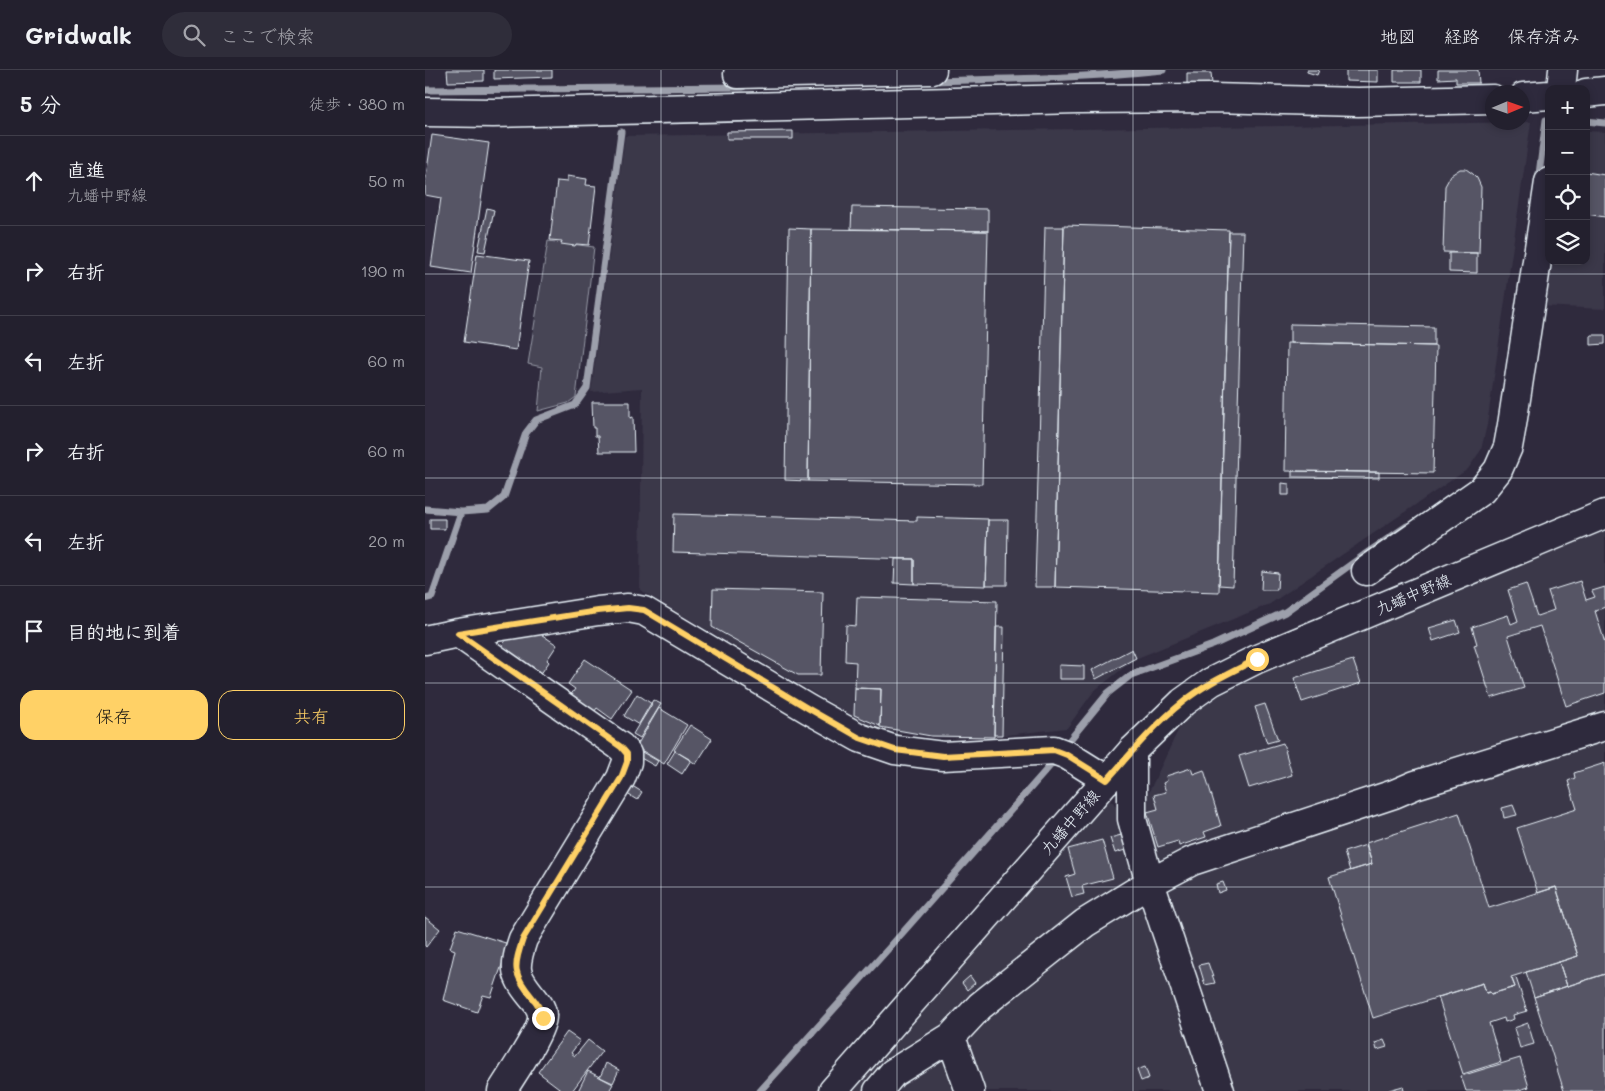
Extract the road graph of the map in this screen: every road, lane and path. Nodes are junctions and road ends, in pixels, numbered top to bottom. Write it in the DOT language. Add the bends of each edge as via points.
graph roads {
  1 [pos="932,70"];
  2 [pos="1563,70"];
  3 [pos="742,82"];
  4 [pos="1561,85"];
  5 [pos="1605,91"];
  6 [pos="1590,93"];
  7 [pos="1545,96"];
  8 [pos="1530,97"];
  9 [pos="1485,98"];
  10 [pos="425,112"];
  11 [pos="1545,209"];
  12 [pos="1605,514"];
  13 [pos="1366,572"];
  14 [pos="458,633"];
  15 [pos="425,640"];
  16 [pos="1605,726"];
  17 [pos="1132,751"];
  18 [pos="1107,780"];
  19 [pos="1150,884"];
  20 [pos="951,1037"];
  21 [pos="502,1091"];
  22 [pos="833,1091"];
  23 [pos="878,1091"];
  24 [pos="970,1091"];
  25 [pos="1220,1091"];
  1 -- 3 [label="street"];
  2 -- 4 [label="street"];
  3 -- 9 [label="street" via="1088,99 1358,102"];
  3 -- 10 [label="street" via="503,112"];
  5 -- 6 [label="street"];
  7 -- 8 [label="street"];
  11 -- 13 [label="street" via="1513,425 1499,470 1483,490"];
  12 -- 17 [label="street, 九蟠中野線" via="1257,659 1211,682 1183,702"];
  14 -- 15 [label="street"];
  14 -- 18 [label="street" via="598,611 644,610 860,738 895,750 943,756 1061,753"];
  14 -- 21 [label="street" via="627,754 621,778 523,939 516,969 520,982 541,1008 543,1018"];
  16 -- 19 [label="street" via="1415,785 1192,861"];
  17 -- 18 [label="street, 九蟠中野線"];
  17 -- 19 [label="street" via="1132,818"];
  18 -- 22 [label="street, 九蟠中野線"];
  19 -- 20 [label="street" via="1085,923 980,1006"];
  19 -- 25 [label="street"];
  20 -- 23 [label="street" via="893,1073"];
  20 -- 24 [label="street"];
}
